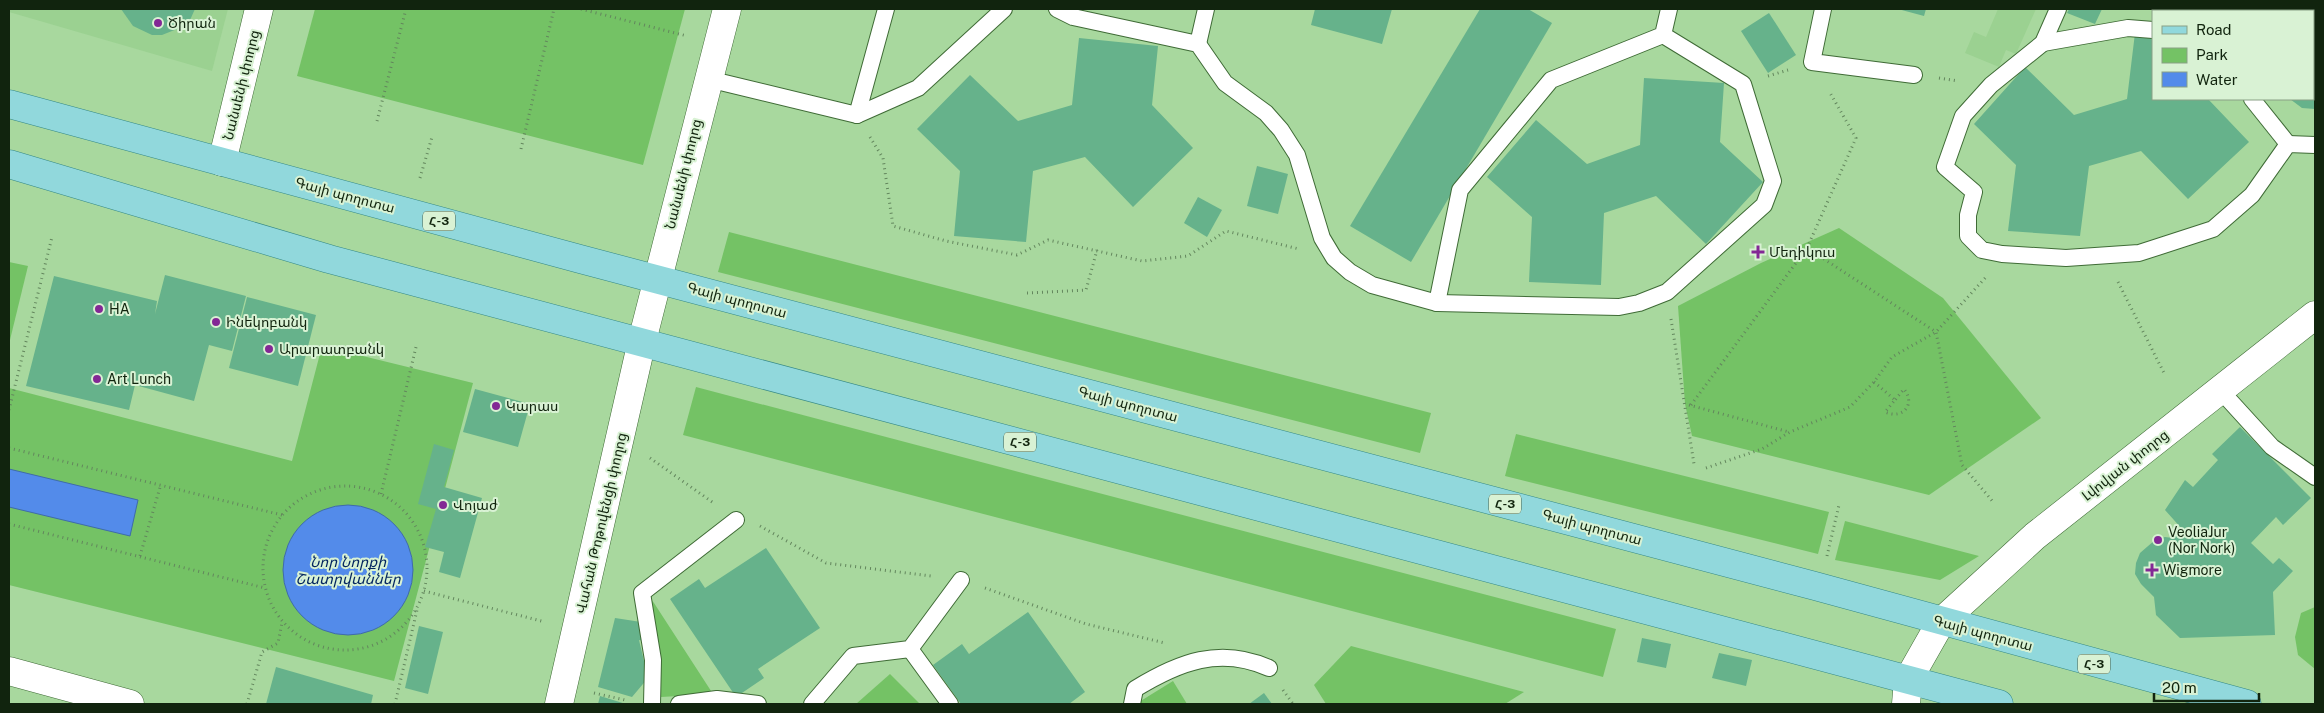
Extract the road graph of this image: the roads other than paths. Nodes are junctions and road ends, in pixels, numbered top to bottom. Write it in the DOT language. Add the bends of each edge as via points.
graph roads {
  1 [pos="260,9"];
  2 [pos="727,9"];
  3 [pos="886,9"];
  4 [pos="1004,9"];
  5 [pos="1057,9"];
  6 [pos="1206,9"];
  7 [pos="1669,9"];
  8 [pos="1823,9"];
  9 [pos="2058,9"];
  10 [pos="2152,30"];
  11 [pos="1663,35"];
  12 [pos="2044,43"];
  13 [pos="1198,44"];
  14 [pos="1914,75"];
  15 [pos="708,79"];
  16 [pos="2253,100"];
  17 [pos="9,104"];
  18 [pos="857,115"];
  19 [pos="2288,144"];
  20 [pos="2315,145"];
  21 [pos="222,162"];
  22 [pos="9,164"];
  23 [pos="657,279"];
  24 [pos="1437,303"];
  25 [pos="2315,315"];
  26 [pos="642,340"];
  27 [pos="2220,390"];
  28 [pos="2315,477"];
  29 [pos="736,520"];
  30 [pos="961,580"];
  31 [pos="1941,622"];
  32 [pos="910,649"];
  33 [pos="1269,668"];
  34 [pos="9,671"];
  35 [pos="1907,692"];
  36 [pos="130,704"];
  37 [pos="559,704"];
  38 [pos="652,704"];
  39 [pos="679,704"];
  40 [pos="758,704"];
  41 [pos="812,704"];
  42 [pos="950,704"];
  43 [pos="1132,704"];
  44 [pos="1999,704"];
  45 [pos="2247,704"];
  1 -- 21 [label="street, Նանսենի փողոց"];
  2 -- 15 [label="street, Նանսենի փողոց"];
  3 -- 18 [label="lane"];
  4 -- 18 [label="lane" via="918,88"];
  5 -- 13 [label="lane" via="1074,17"];
  6 -- 13 [label="lane"];
  7 -- 11 [label="lane"];
  8 -- 14 [label="lane" via="1812,62"];
  9 -- 12 [label="lane"];
  10 -- 12 [label="lane" via="2128,28"];
  11 -- 24 [label="lane" via="1552,80 1460,190"];
  11 -- 24 [label="lane" via="1743,84 1773,181 1764,205 1667,292 1639,303 1619,307"];
  12 -- 19 [label="lane" via="1991,85 1963,116 1945,167 1974,192 1968,215 1968,236 1982,250 2066,258 2106,256 2139,253 2213,229 2252,195"];
  13 -- 24 [label="lane" via="1225,83 1266,113 1297,155 1322,238 1334,258 1372,285"];
  15 -- 18 [label="lane"];
  15 -- 23 [label="street, Նանսենի փողոց"];
  16 -- 19 [label="lane"];
  17 -- 21 [label="main road, Գայի պողոտա / Հ-3"];
  19 -- 20 [label="lane"];
  21 -- 23 [label="main road, Գայի պողոտա / Հ-3"];
  22 -- 26 [label="main road, Հ-3" via="329,259"];
  23 -- 26 [label="street, Նանսենի փողոց"];
  23 -- 31 [label="main road, Գայի պողոտա / Հ-3"];
  25 -- 27 [label="street, Լվովյան փողոց"];
  26 -- 35 [label="main road, Հ-3"];
  26 -- 37 [label="street, Վահան Թոթովենցի փողոց"];
  27 -- 28 [label="lane" via="2272,447"];
  27 -- 31 [label="street, Լվովյան փողոց" via="2035,536"];
  29 -- 38 [label="lane" via="642,593 653,660"];
  30 -- 32 [label="lane"];
  31 -- 35 [label="street, Լվովյան փողոց"];
  31 -- 45 [label="main road, Գայի պողոտա / Հ-3"];
  32 -- 41 [label="lane" via="853,656"];
  32 -- 42 [label="lane"];
  33 -- 43 [label="lane" via="1251,660 1219,656 1165,671 1135,689"];
  34 -- 36 [label="street"];
  35 -- 44 [label="main road, Հ-3"];
  39 -- 40 [label="lane" via="717,699"];
}
